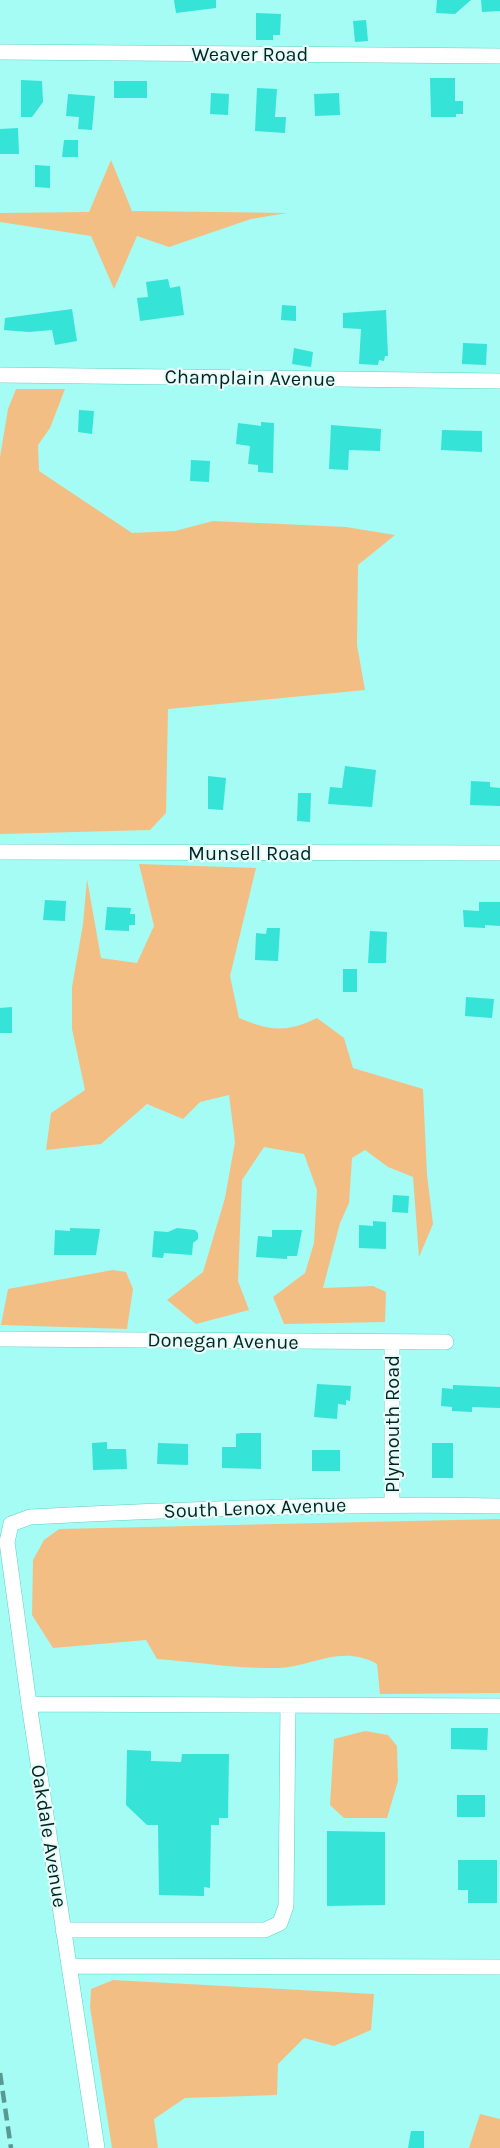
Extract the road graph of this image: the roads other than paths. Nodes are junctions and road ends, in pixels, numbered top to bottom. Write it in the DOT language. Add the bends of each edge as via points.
graph roads {
  1 [pos="0,52"];
  2 [pos="500,56"];
  3 [pos="0,375"];
  4 [pos="500,381"];
  5 [pos="0,852"];
  6 [pos="500,853"];
  7 [pos="0,1339"];
  8 [pos="446,1342"];
  9 [pos="392,1343"];
  10 [pos="392,1504"];
  11 [pos="500,1506"];
  12 [pos="11,1524"];
  13 [pos="29,1704"];
  14 [pos="288,1705"];
  15 [pos="500,1706"];
  16 [pos="63,1930"];
  17 [pos="69,1966"];
  18 [pos="500,1967"];
  19 [pos="97,2148"];
  1 -- 2 [label="street, Weaver Road"];
  3 -- 4 [label="street, Champlain Avenue"];
  5 -- 6 [label="street, Munsell Road"];
  7 -- 9 [label="street, Donegan Avenue"];
  8 -- 9 [label="street, Donegan Avenue"];
  9 -- 10 [label="street, Plymouth Road"];
  10 -- 11 [label="street, South Lenox Avenue"];
  10 -- 12 [label="street, South Lenox Avenue" via="30,1517"];
  12 -- 13 [label="street, Oakdale Avenue" via="7,1542"];
  13 -- 14 [label="street"];
  13 -- 16 [label="street, Oakdale Avenue"];
  14 -- 15 [label="street"];
  14 -- 16 [label="street" via="286,1906 280,1923 265,1930"];
  16 -- 17 [label="street, Oakdale Avenue"];
  17 -- 18 [label="street"];
  17 -- 19 [label="street, Oakdale Avenue"];
}
